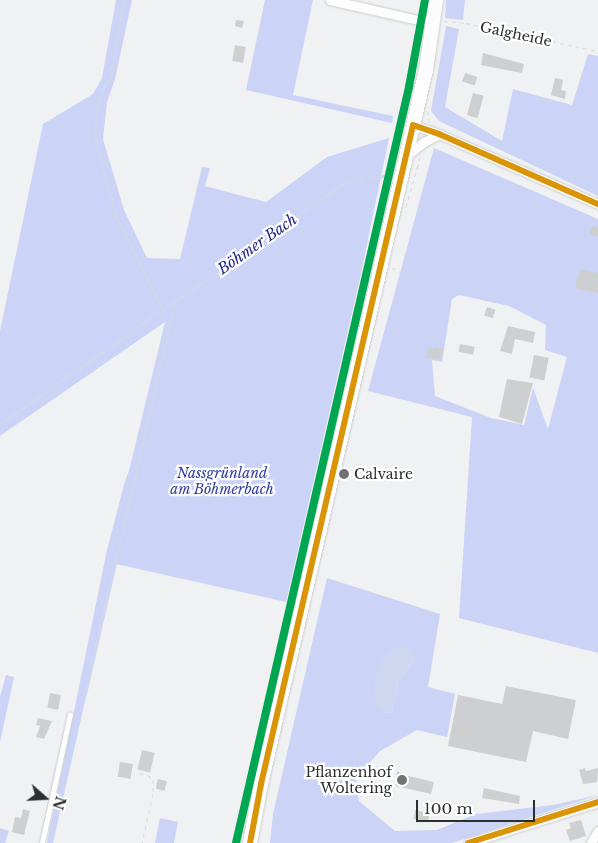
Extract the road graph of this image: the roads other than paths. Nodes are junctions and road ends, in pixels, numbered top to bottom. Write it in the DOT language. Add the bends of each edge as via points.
graph roads {
  1 [pos="330,0"];
  2 [pos="436,0"];
  3 [pos="434,21"];
  4 [pos="413,125"];
  5 [pos="439,134"];
  6 [pos="406,156"];
  7 [pos="598,204"];
  8 [pos="70,715"];
  9 [pos="598,802"];
  10 [pos="598,831"];
  11 [pos="42,843"];
  12 [pos="250,843"];
  13 [pos="468,843"];
  14 [pos="591,843"];
  1 -- 3 [label="street"];
  2 -- 3 [label="main road"];
  3 -- 4 [label="main road"];
  4 -- 5 [label="street"];
  4 -- 6 [label="main road"];
  5 -- 6 [label="street"];
  5 -- 7 [label="street"];
  6 -- 12 [label="main road"];
  8 -- 11 [label="lane"];
  9 -- 13 [label="street"];
  10 -- 14 [label="street"];
}
